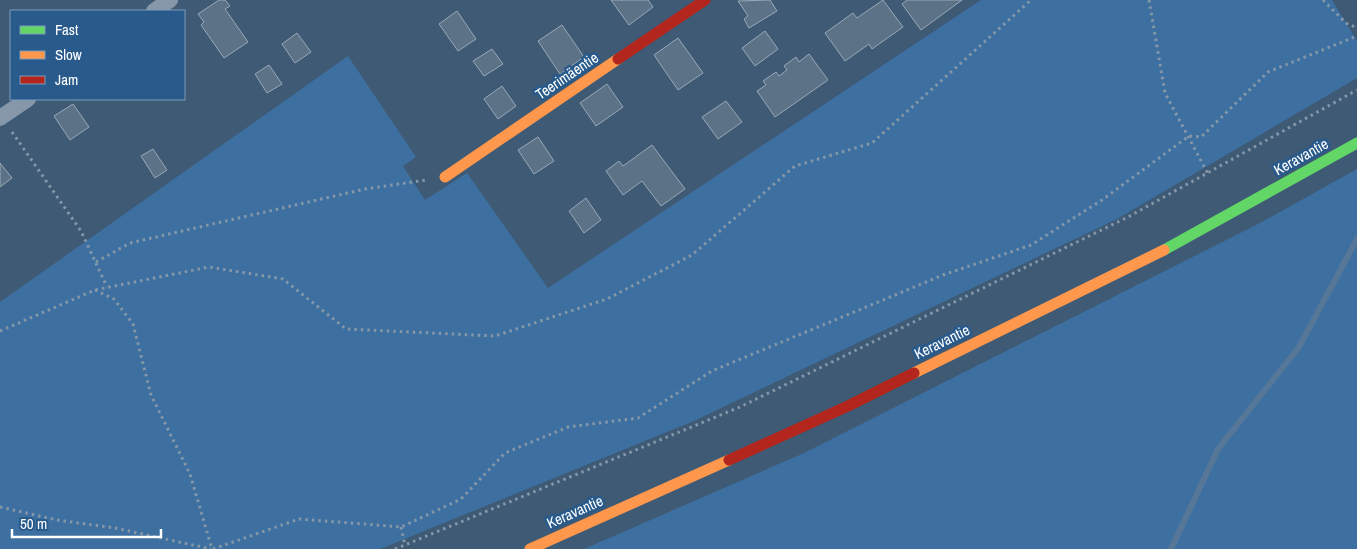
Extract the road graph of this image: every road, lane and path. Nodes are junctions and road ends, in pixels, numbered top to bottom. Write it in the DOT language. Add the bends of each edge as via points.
graph roads {
  1 [pos="170,0"];
  2 [pos="705,0"];
  3 [pos="1031,0"];
  4 [pos="1149,0"];
  5 [pos="1323,0"];
  6 [pos="155,10"];
  7 [pos="1357,28"];
  8 [pos="1357,36"];
  9 [pos="1357,90"];
  10 [pos="26,100"];
  11 [pos="1,117"];
  12 [pos="1189,136"];
  13 [pos="1357,143"];
  14 [pos="1208,174"];
  15 [pos="445,177"];
  16 [pos="96,262"];
  17 [pos="107,287"];
  18 [pos="95,290"];
  19 [pos="0,331"];
  20 [pos="0,507"];
  21 [pos="401,527"];
  22 [pos="405,545"];
  23 [pos="212,549"];
  24 [pos="395,549"];
  25 [pos="530,549"];
  1 -- 6 [label="street"];
  2 -- 15 [label="main road, Teerimäentie"];
  3 -- 17 [label="path" via="872,143 795,166 692,255 607,299 495,336 346,329 283,279 210,267"];
  4 -- 12 [label="path" via="1166,93"];
  5 -- 7 [label="path" via="1346,23"];
  8 -- 12 [label="path" via="1268,72 1201,136"];
  9 -- 14 [label="path"];
  10 -- 11 [label="street"];
  11 -- 16 [label="path" via="81,231"];
  12 -- 14 [label="path"];
  12 -- 21 [label="path" via="1102,200 1031,245 943,275 712,371 638,418 568,427 505,453 461,499"];
  13 -- 25 [label="main road, Keravantie" via="1169,247 848,406"];
  14 -- 22 [label="path" via="1128,217 740,407"];
  15 -- 16 [label="path" via="365,188 130,243"];
  16 -- 17 [label="path"];
  17 -- 18 [label="path"];
  18 -- 19 [label="path"];
  18 -- 23 [label="path" via="114,299 133,324 151,395 190,474"];
  20 -- 23 [label="path"];
  21 -- 22 [label="path"];
  21 -- 23 [label="path" via="299,518"];
  22 -- 24 [label="path"];
}
